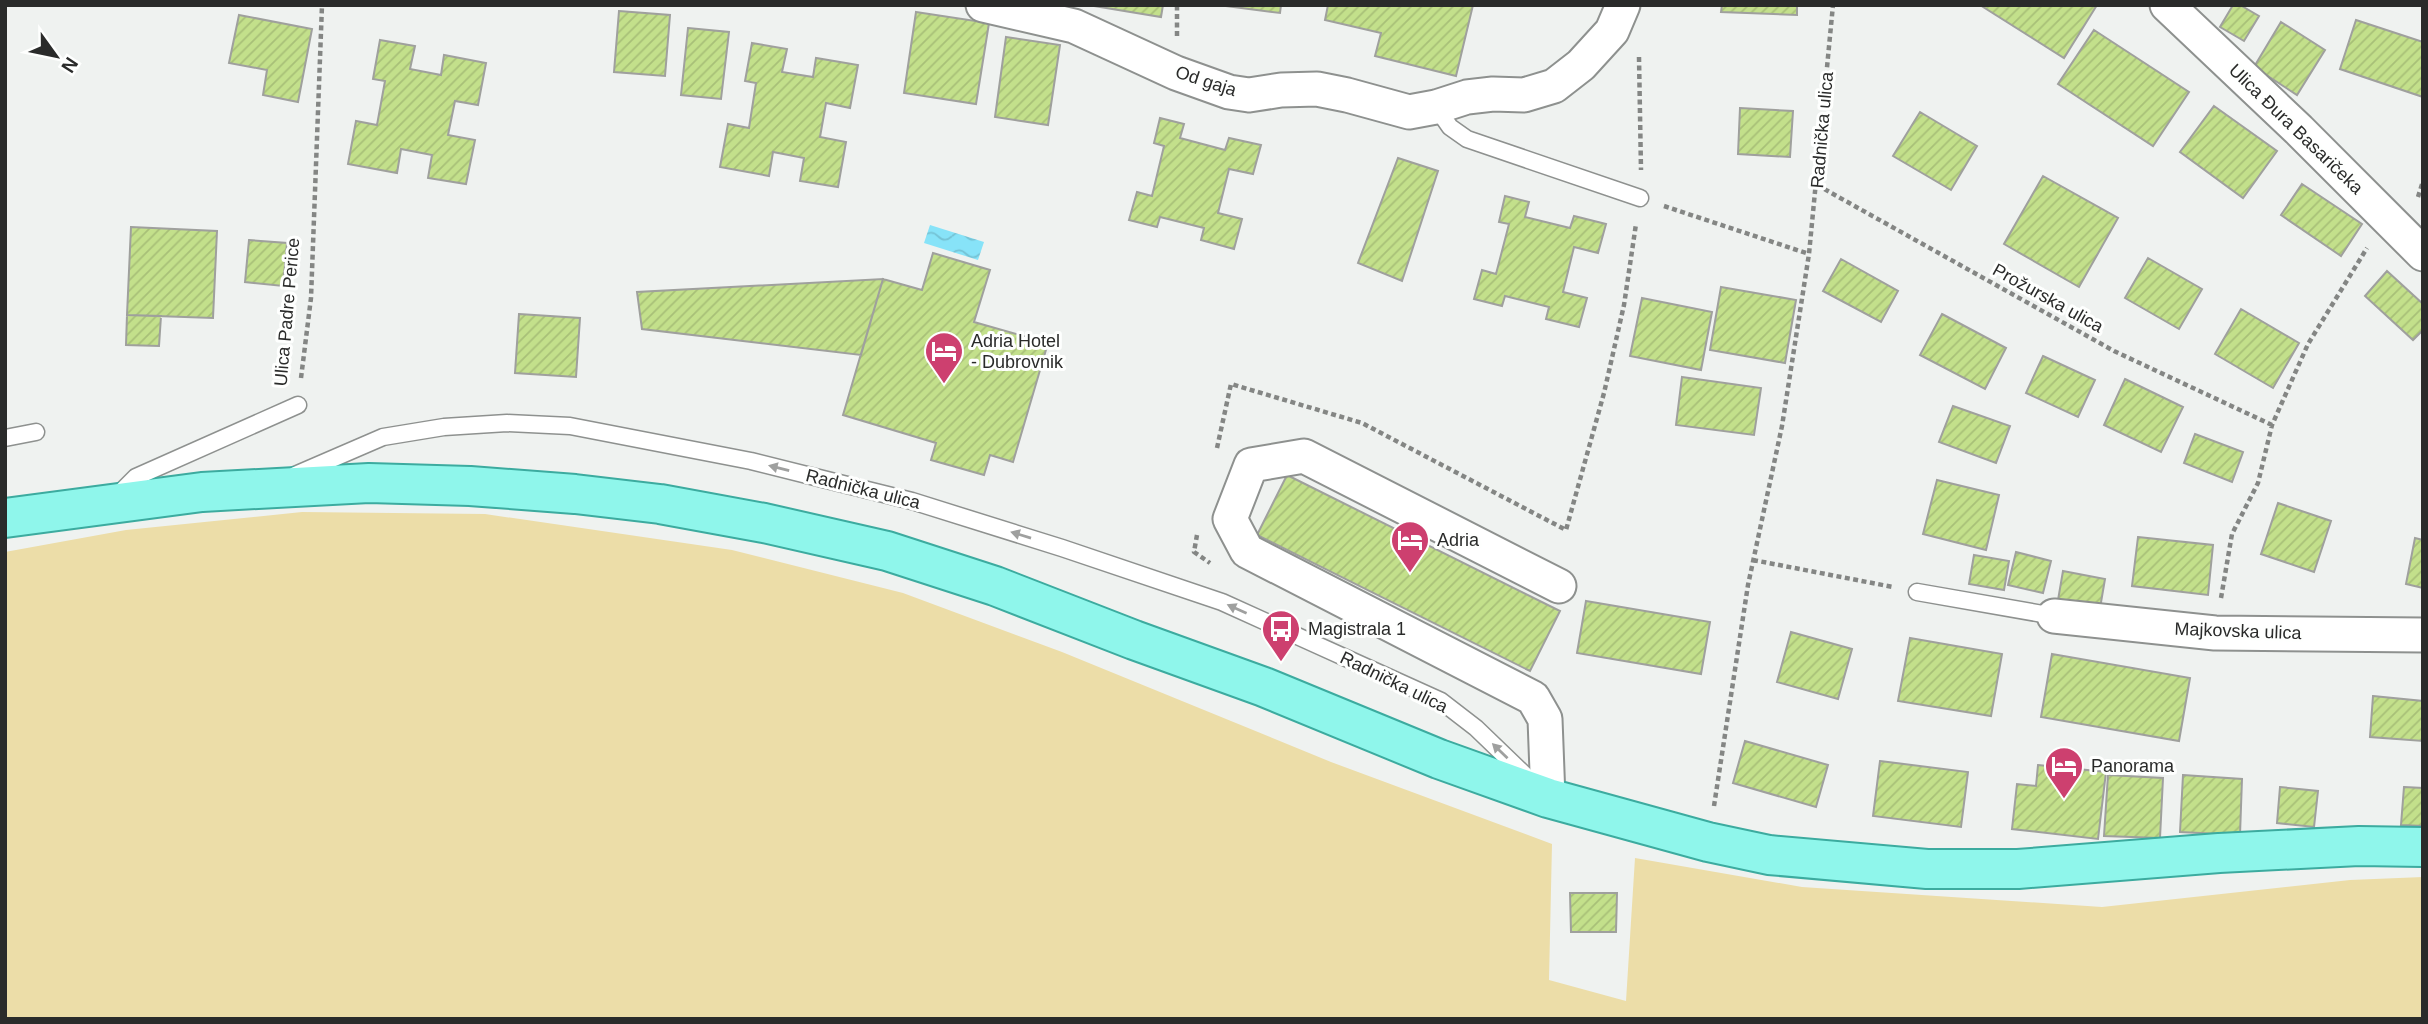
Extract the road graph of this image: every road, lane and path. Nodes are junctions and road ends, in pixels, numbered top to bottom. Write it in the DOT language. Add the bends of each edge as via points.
graph roads {
  1 [pos="322,5"];
  2 [pos="983,5"];
  3 [pos="1623,5"];
  4 [pos="1833,5"];
  5 [pos="2167,5"];
  6 [pos="1639,48"];
  7 [pos="1436,107"];
  8 [pos="1817,185"];
  9 [pos="1640,198"];
  10 [pos="2385,216"];
  11 [pos="1809,254"];
  12 [pos="2423,254"];
  13 [pos="298,405"];
  14 [pos="2272,425"];
  15 [pos="36,432"];
  16 [pos="5,438"];
  17 [pos="1217,449"];
  18 [pos="267,487"];
  19 [pos="107,505"];
  20 [pos="5,518"];
  21 [pos="1199,526"];
  22 [pos="1753,560"];
  23 [pos="1559,586"];
  24 [pos="1917,592"];
  25 [pos="1222,602"];
  26 [pos="2054,616"];
  27 [pos="2215,633"];
  28 [pos="2423,635"];
  29 [pos="1548,798"];
  30 [pos="1708,842"];
  31 [pos="2423,847"];
  1 -- 13 [label="path, Ulica Padre Perice" via="311,298"];
  2 -- 7 [label="street, Od gaja" via="1074,26 1228,92 1249,95 1317,89 1409,112"];
  3 -- 7 [label="street, Od gaja" via="1612,31 1581,65 1553,86 1524,94 1467,97"];
  4 -- 8 [label="path, Radnička ulica"];
  5 -- 10 [label="street, Ulica Đura Basaričeka"];
  6 -- 9 [label="path"];
  7 -- 9 [label="lane" via="1450,127 1467,139"];
  8 -- 11 [label="path, Radnička ulica"];
  8 -- 14 [label="path, Prožurska ulica" via="2114,351"];
  9 -- 11 [label="path"];
  9 -- 17 [label="path" via="1624,305 1566,530 1362,423 1231,384"];
  10 -- 12 [label="street, Ulica Đura Basaričeka"];
  10 -- 14 [label="path" via="2308,344"];
  11 -- 22 [label="path, Radnička ulica" via="1782,426"];
  13 -- 19 [label="lane, Ulica Padre Perice" via="136,477"];
  14 -- 27 [label="path" via="2258,483 2232,534"];
  15 -- 16 [label="lane"];
  18 -- 19 [label="main road"];
  25 -- 18 [label="lane, Radnička ulica, one-way" via="912,501 751,461 570,426 507,423 383,437"];
  18 -- 29 [label="main road" via="369,483 575,494 660,504 887,551 995,586"];
  19 -- 20 [label="main road"];
  21 -- 25 [label="path" via="1194,552 1228,574"];
  22 -- 24 [label="path"];
  22 -- 30 [label="path, Radnička ulica"];
  23 -- 29 [label="street" via="1304,456 1251,465 1230,519 1247,551 1533,698 1545,719"];
  24 -- 26 [label="lane"];
  29 -- 25 [label="lane, Radnička ulica, one-way" via="1476,728 1441,701"];
  26 -- 27 [label="street, Majkovska ulica"];
  27 -- 28 [label="street, Majkovska ulica"];
  29 -- 30 [label="main road"];
  30 -- 31 [label="main road" via="1769,855 1927,869 2018,869 2219,853"];
}
